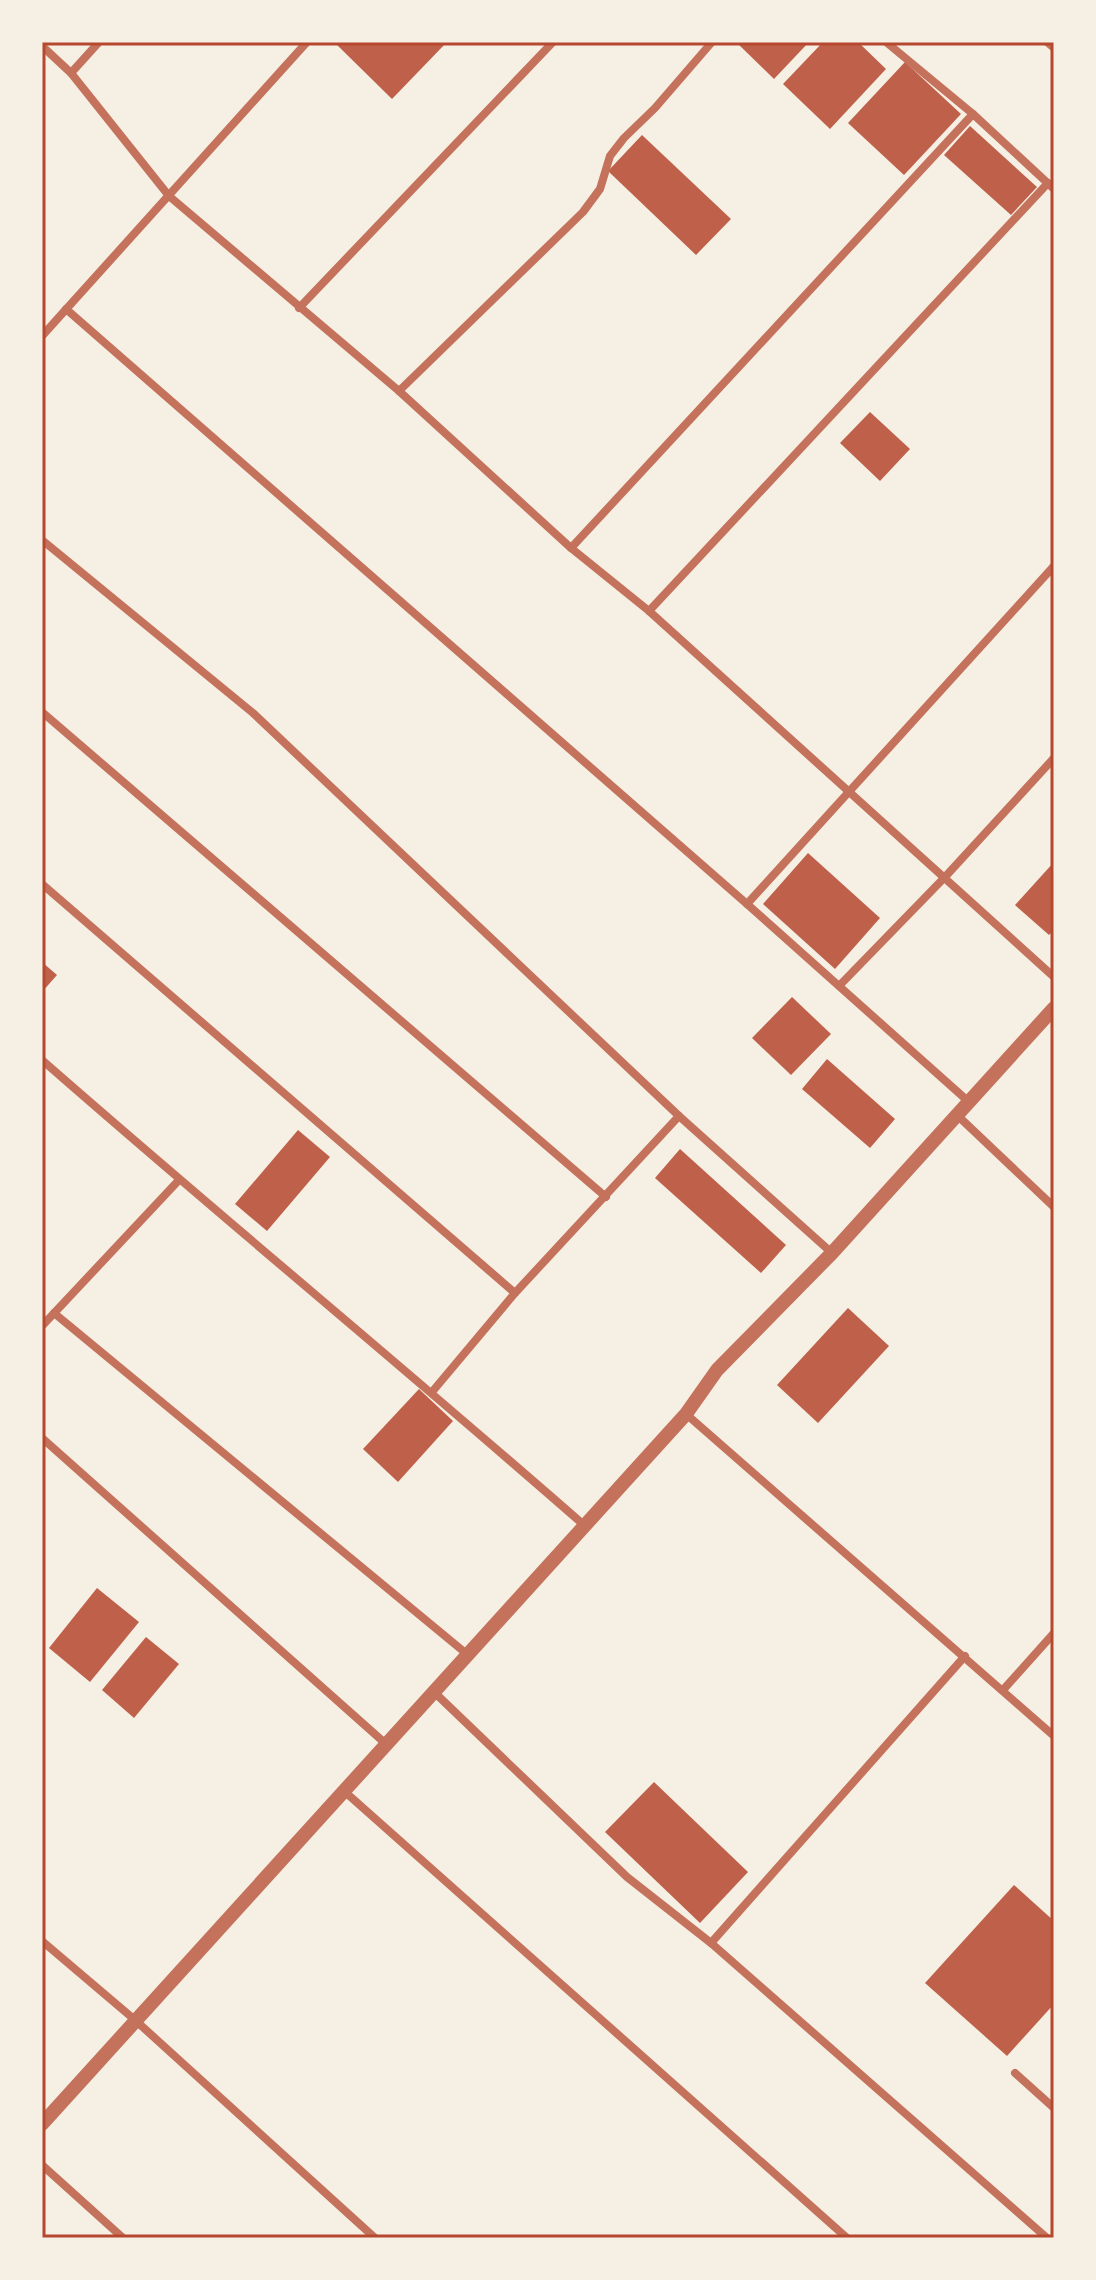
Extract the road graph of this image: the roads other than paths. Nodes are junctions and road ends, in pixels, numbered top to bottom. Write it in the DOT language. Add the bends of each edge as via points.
graph roads {
  1 [pos="99,42"];
  2 [pos="307,42"];
  3 [pos="553,42"];
  4 [pos="712,42"];
  5 [pos="886,42"];
  6 [pos="1047,42"];
  7 [pos="42,46"];
  8 [pos="1054,48"];
  9 [pos="71,73"];
  10 [pos="973,114"];
  11 [pos="1051,186"];
  12 [pos="169,196"];
  13 [pos="299,308"];
  14 [pos="66,309"];
  15 [pos="42,336"];
  16 [pos="399,391"];
  17 [pos="42,540"];
  18 [pos="571,548"];
  19 [pos="1054,566"];
  20 [pos="649,611"];
  21 [pos="42,712"];
  22 [pos="1054,758"];
  23 [pos="849,793"];
  24 [pos="945,877"];
  25 [pos="42,884"];
  26 [pos="747,904"];
  27 [pos="1054,977"];
  28 [pos="839,986"];
  29 [pos="1054,1008"];
  30 [pos="42,1060"];
  31 [pos="969,1103"];
  32 [pos="679,1116"];
  33 [pos="958,1116"];
  34 [pos="179,1180"];
  35 [pos="606,1197"];
  36 [pos="1054,1207"];
  37 [pos="832,1253"];
  38 [pos="515,1293"];
  39 [pos="54,1313"];
  40 [pos="42,1326"];
  41 [pos="432,1392"];
  42 [pos="686,1414"];
  43 [pos="42,1438"];
  44 [pos="585,1526"];
  45 [pos="1054,1633"];
  46 [pos="468,1655"];
  47 [pos="965,1656"];
  48 [pos="1003,1690"];
  49 [pos="434,1692"];
  50 [pos="1054,1736"];
  51 [pos="386,1744"];
  52 [pos="344,1791"];
  53 [pos="42,1941"];
  54 [pos="711,1943"];
  55 [pos="135,2020"];
  56 [pos="1015,2073"];
  57 [pos="1054,2108"];
  58 [pos="42,2124"];
  59 [pos="42,2165"];
  60 [pos="123,2238"];
  61 [pos="375,2238"];
  62 [pos="847,2238"];
  63 [pos="1047,2238"];
  1 -- 9 [label="street"];
  2 -- 12 [label="street"];
  3 -- 13 [label="street"];
  4 -- 16 [label="street" via="610,156 600,189 583,212"];
  5 -- 10 [label="street"];
  6 -- 8 [label="street"];
  7 -- 9 [label="street"];
  9 -- 12 [label="street"];
  10 -- 11 [label="street"];
  10 -- 18 [label="street"];
  11 -- 20 [label="street"];
  12 -- 13 [label="street"];
  12 -- 14 [label="street"];
  13 -- 16 [label="street"];
  14 -- 15 [label="street"];
  14 -- 26 [label="street"];
  16 -- 18 [label="street"];
  17 -- 32 [label="street" via="253,713"];
  18 -- 20 [label="street"];
  19 -- 23 [label="street"];
  20 -- 23 [label="street"];
  21 -- 35 [label="street"];
  22 -- 24 [label="street"];
  23 -- 24 [label="street"];
  23 -- 26 [label="street"];
  24 -- 27 [label="street"];
  24 -- 28 [label="street"];
  25 -- 38 [label="street"];
  26 -- 28 [label="street"];
  28 -- 31 [label="street"];
  29 -- 31 [label="street"];
  30 -- 34 [label="street"];
  31 -- 33 [label="street"];
  32 -- 35 [label="street"];
  32 -- 37 [label="street"];
  33 -- 36 [label="street"];
  33 -- 37 [label="street"];
  34 -- 39 [label="street"];
  34 -- 41 [label="street"];
  35 -- 38 [label="street"];
  37 -- 42 [label="street" via="717,1370"];
  38 -- 41 [label="street"];
  39 -- 40 [label="street"];
  39 -- 46 [label="street"];
  41 -- 44 [label="street"];
  42 -- 44 [label="street"];
  42 -- 47 [label="street"];
  43 -- 51 [label="street"];
  44 -- 46 [label="street"];
  45 -- 48 [label="street"];
  46 -- 49 [label="street"];
  47 -- 48 [label="street"];
  47 -- 54 [label="street"];
  48 -- 50 [label="street"];
  49 -- 51 [label="street"];
  49 -- 54 [label="street" via="627,1877"];
  51 -- 52 [label="street"];
  52 -- 55 [label="street"];
  52 -- 62 [label="street"];
  53 -- 55 [label="street"];
  54 -- 63 [label="street"];
  55 -- 58 [label="street"];
  55 -- 61 [label="street"];
  56 -- 57 [label="street"];
  59 -- 60 [label="street"];
}
